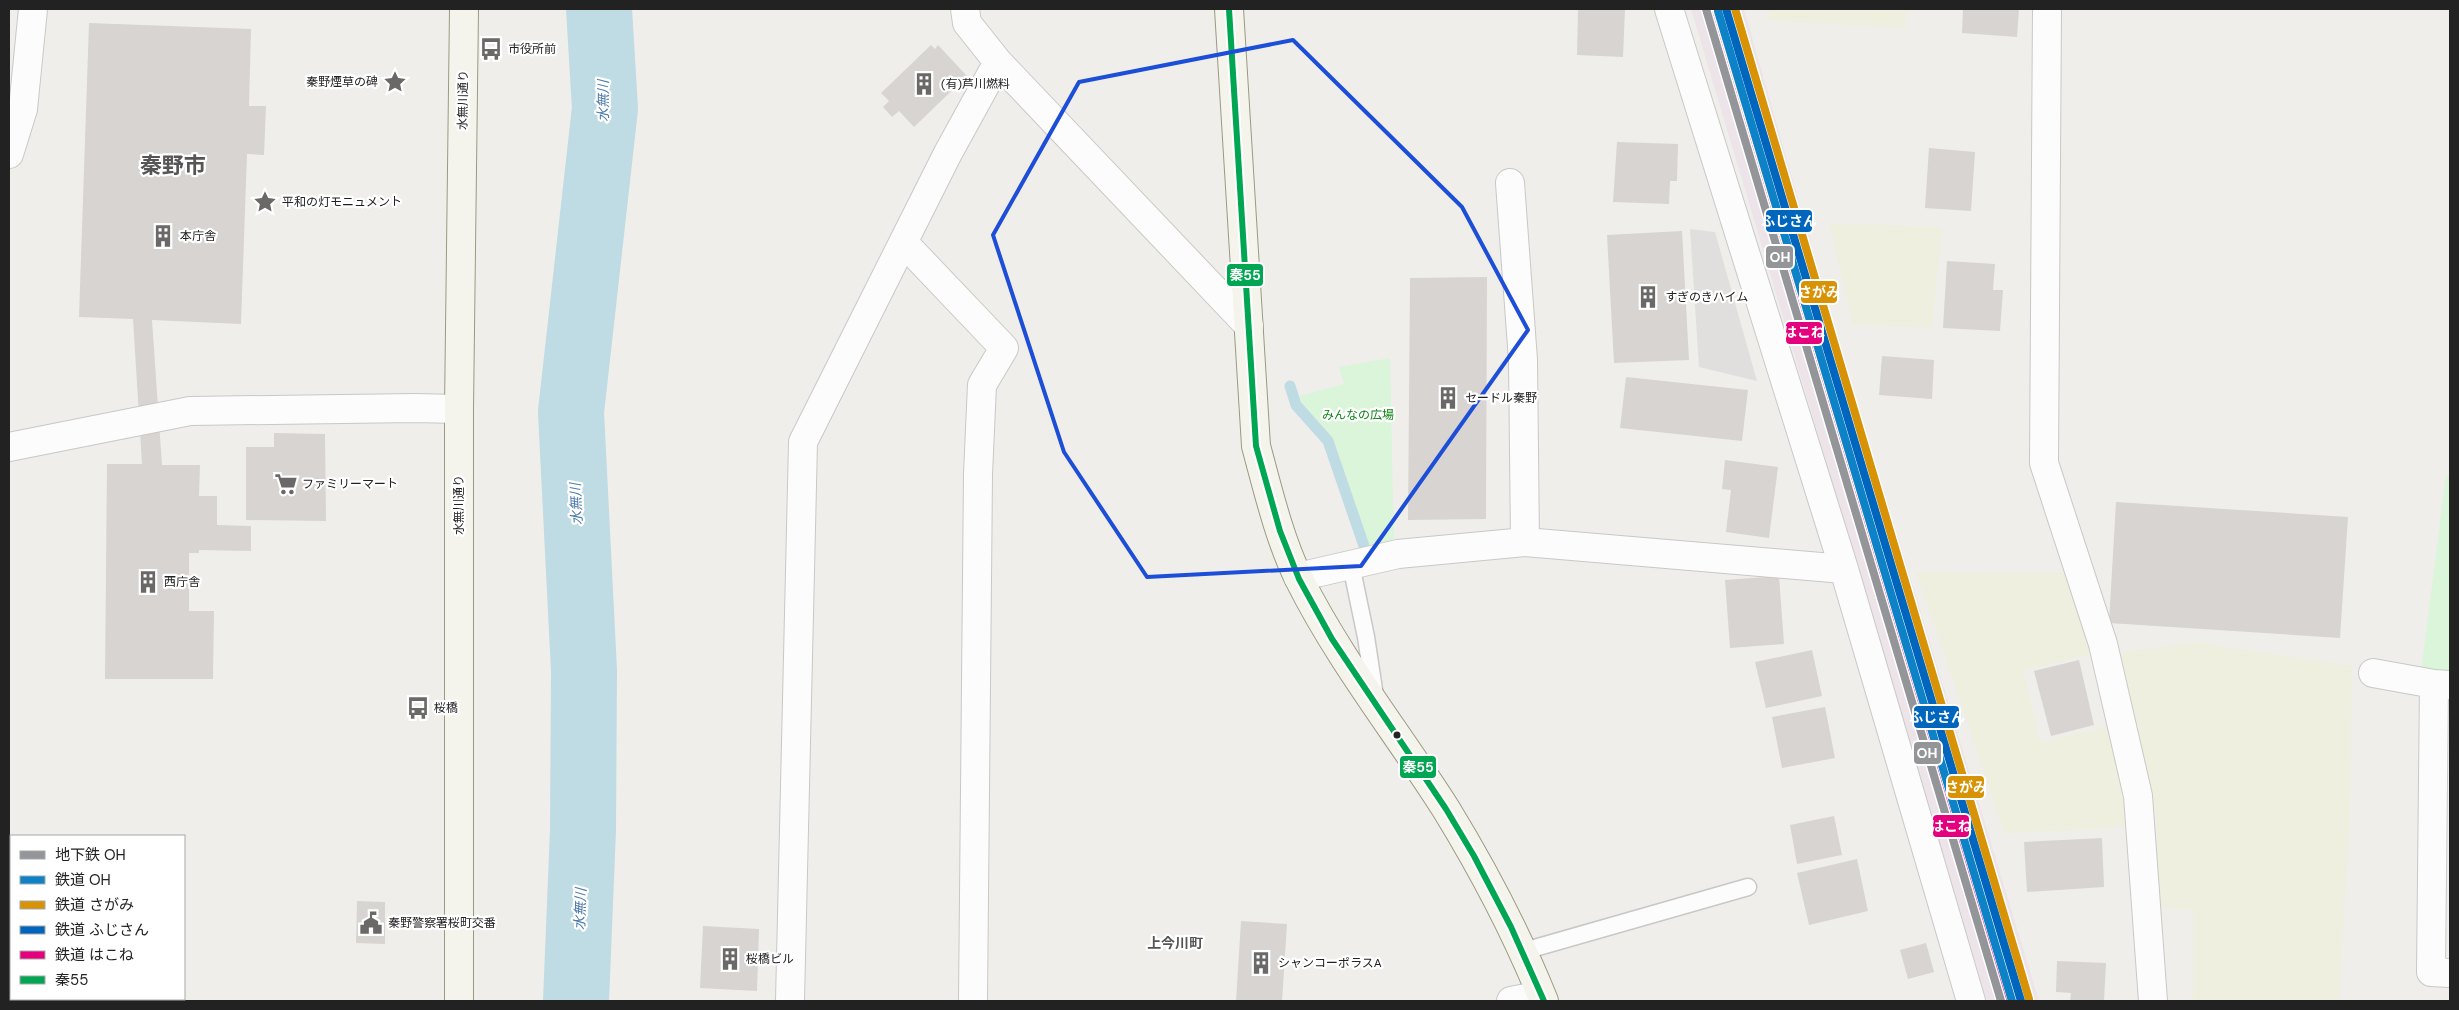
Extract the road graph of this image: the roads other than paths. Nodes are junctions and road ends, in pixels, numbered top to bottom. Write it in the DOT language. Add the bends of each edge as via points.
graph roads {
  1 [pos="33,9"];
  2 [pos="464,9"];
  3 [pos="965,9"];
  4 [pos="1229,9"];
  5 [pos="1670,9"];
  6 [pos="2047,9"];
  7 [pos="998,62"];
  8 [pos="9,154"];
  9 [pos="1510,183"];
  10 [pos="904,243"];
  11 [pos="1249,326"];
  12 [pos="459,409"];
  13 [pos="9,447"];
  14 [pos="1525,542"];
  15 [pos="1351,565"];
  16 [pos="1844,569"];
  17 [pos="1298,577"];
  18 [pos="2373,673"];
  19 [pos="2442,684"];
  20 [pos="1376,707"];
  21 [pos="1748,887"];
  22 [pos="1524,951"];
  23 [pos="2450,973"];
  24 [pos="1542,998"];
  25 [pos="459,1001"];
  26 [pos="790,1001"];
  27 [pos="973,1001"];
  28 [pos="1511,1001"];
  29 [pos="1971,1001"];
  30 [pos="2153,1001"];
  1 -- 8 [label="street" via="24,109"];
  2 -- 12 [label="street, 水無川通り"];
  3 -- 7 [label="street" via="967,23"];
  4 -- 11 [label="street"];
  5 -- 16 [label="street"];
  6 -- 30 [label="street" via="2044,463 2103,644 2138,796"];
  7 -- 10 [label="street"];
  7 -- 11 [label="street"];
  9 -- 14 [label="street" via="1523,360"];
  10 -- 26 [label="street" via="803,442"];
  10 -- 27 [label="street" via="1004,348 982,385 978,474"];
  11 -- 17 [label="street" via="1256,446 1268,493"];
  12 -- 13 [label="street" via="190,411"];
  12 -- 25 [label="street, 水無川通り"];
  14 -- 15 [label="street" via="1398,554"];
  14 -- 16 [label="street"];
  15 -- 17 [label="street"];
  15 -- 20 [label="lane"];
  16 -- 29 [label="street"];
  17 -- 20 [label="street"];
  18 -- 19 [label="street"];
  19 -- 23 [label="street" via="2431,972"];
  20 -- 22 [label="street" via="1445,808 1495,892"];
  21 -- 22 [label="lane"];
  22 -- 24 [label="street"];
  24 -- 28 [label="street"];
}
